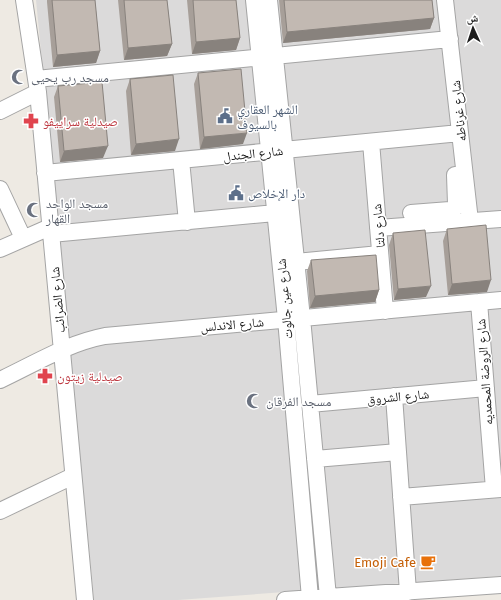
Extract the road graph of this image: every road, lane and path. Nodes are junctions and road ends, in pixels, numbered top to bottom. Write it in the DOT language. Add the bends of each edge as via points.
graph roads {
  1 [pos="24,0"];
  2 [pos="254,0"];
  3 [pos="269,0"];
  4 [pos="445,0"];
  5 [pos="450,39"];
  6 [pos="267,57"];
  7 [pos="37,86"];
  8 [pos="0,111"];
  9 [pos="460,133"];
  10 [pos="371,142"];
  11 [pos="277,151"];
  12 [pos="181,160"];
  13 [pos="45,173"];
  14 [pos="455,175"];
  15 [pos="0,189"];
  16 [pos="276,213"];
  17 [pos="417,217"];
  18 [pos="501,219"];
  19 [pos="470,221"];
  20 [pos="187,222"];
  21 [pos="378,228"];
  22 [pos="50,230"];
  23 [pos="24,238"];
  24 [pos="0,249"];
  25 [pos="380,254"];
  26 [pos="296,262"];
  27 [pos="501,300"];
  28 [pos="479,302"];
  29 [pos="385,311"];
  30 [pos="294,319"];
  31 [pos="62,351"];
  32 [pos="0,380"];
  33 [pos="486,388"];
  34 [pos="394,396"];
  35 [pos="310,404"];
  36 [pos="398,452"];
  37 [pos="315,459"];
  38 [pos="73,476"];
  39 [pos="497,489"];
  40 [pos="401,497"];
  41 [pos="0,511"];
  42 [pos="501,586"];
  43 [pos="408,592"];
  44 [pos="328,597"];
  45 [pos="310,598"];
  46 [pos="85,600"];
  47 [pos="285,600"];
  1 -- 7 [label="street, شارع الضرائب"];
  2 -- 6 [label="street, شارع عين جالوت"];
  3 -- 6 [label="street, شارع عين جالوت"];
  4 -- 5 [label="street, شارع غرناطه"];
  5 -- 6 [label="street"];
  5 -- 9 [label="street, شارع غرناطه"];
  6 -- 7 [label="street"];
  6 -- 11 [label="street, شارع عين جالوت"];
  7 -- 8 [label="street"];
  7 -- 13 [label="street, شارع الضرائب"];
  9 -- 10 [label="street, شارع الجندل"];
  9 -- 19 [label="street, شارع غرناطه"];
  10 -- 11 [label="street, شارع الجندل"];
  10 -- 21 [label="street, شارع دلتا"];
  11 -- 12 [label="street, شارع الجندل"];
  11 -- 16 [label="street, شارع عين جالوت"];
  11 -- 26 [label="street, شارع عين جالوت"];
  12 -- 13 [label="street, شارع الجندل"];
  12 -- 20 [label="street"];
  13 -- 22 [label="street, شارع الضرائب"];
  14 -- 17 [label="street" via="455,208"];
  15 -- 23 [label="street"];
  16 -- 20 [label="street"];
  16 -- 30 [label="street, شارع عين جالوت"];
  17 -- 19 [label="street"];
  17 -- 21 [label="street"];
  18 -- 19 [label="street"];
  20 -- 22 [label="street"];
  21 -- 25 [label="street, شارع دلتا"];
  22 -- 23 [label="street"];
  22 -- 31 [label="street, شارع الضرائب"];
  23 -- 24 [label="street"];
  25 -- 26 [label="street"];
  25 -- 29 [label="street, شارع دلتا"];
  26 -- 30 [label="street, شارع عين جالوت"];
  27 -- 28 [label="street, شارع الاندلس"];
  28 -- 29 [label="street, شارع الاندلس"];
  28 -- 33 [label="street, شارع الروضة المحمديه"];
  29 -- 30 [label="street, شارع الاندلس"];
  30 -- 31 [label="street, شارع الاندلس" via="105,336"];
  30 -- 35 [label="street, شارع عين جالوت"];
  30 -- 45 [label="street, شارع عين جالوت"];
  31 -- 32 [label="street, شارع الاندلس"];
  31 -- 38 [label="street, شارع الضرائب"];
  33 -- 34 [label="street, شارع الشروق"];
  33 -- 39 [label="street, شارع الروضة المحمديه"];
  34 -- 35 [label="street, شارع الشروق"];
  34 -- 36 [label="street"];
  35 -- 37 [label="street, شارع عين جالوت"];
  36 -- 37 [label="street"];
  36 -- 40 [label="street"];
  37 -- 44 [label="street, شارع عين جالوت"];
  38 -- 41 [label="street"];
  38 -- 46 [label="street, شارع الضرائب"];
  39 -- 40 [label="street"];
  40 -- 43 [label="street"];
  42 -- 43 [label="street"];
  43 -- 44 [label="street"];
  44 -- 45 [label="street"];
  45 -- 47 [label="street"];
}
